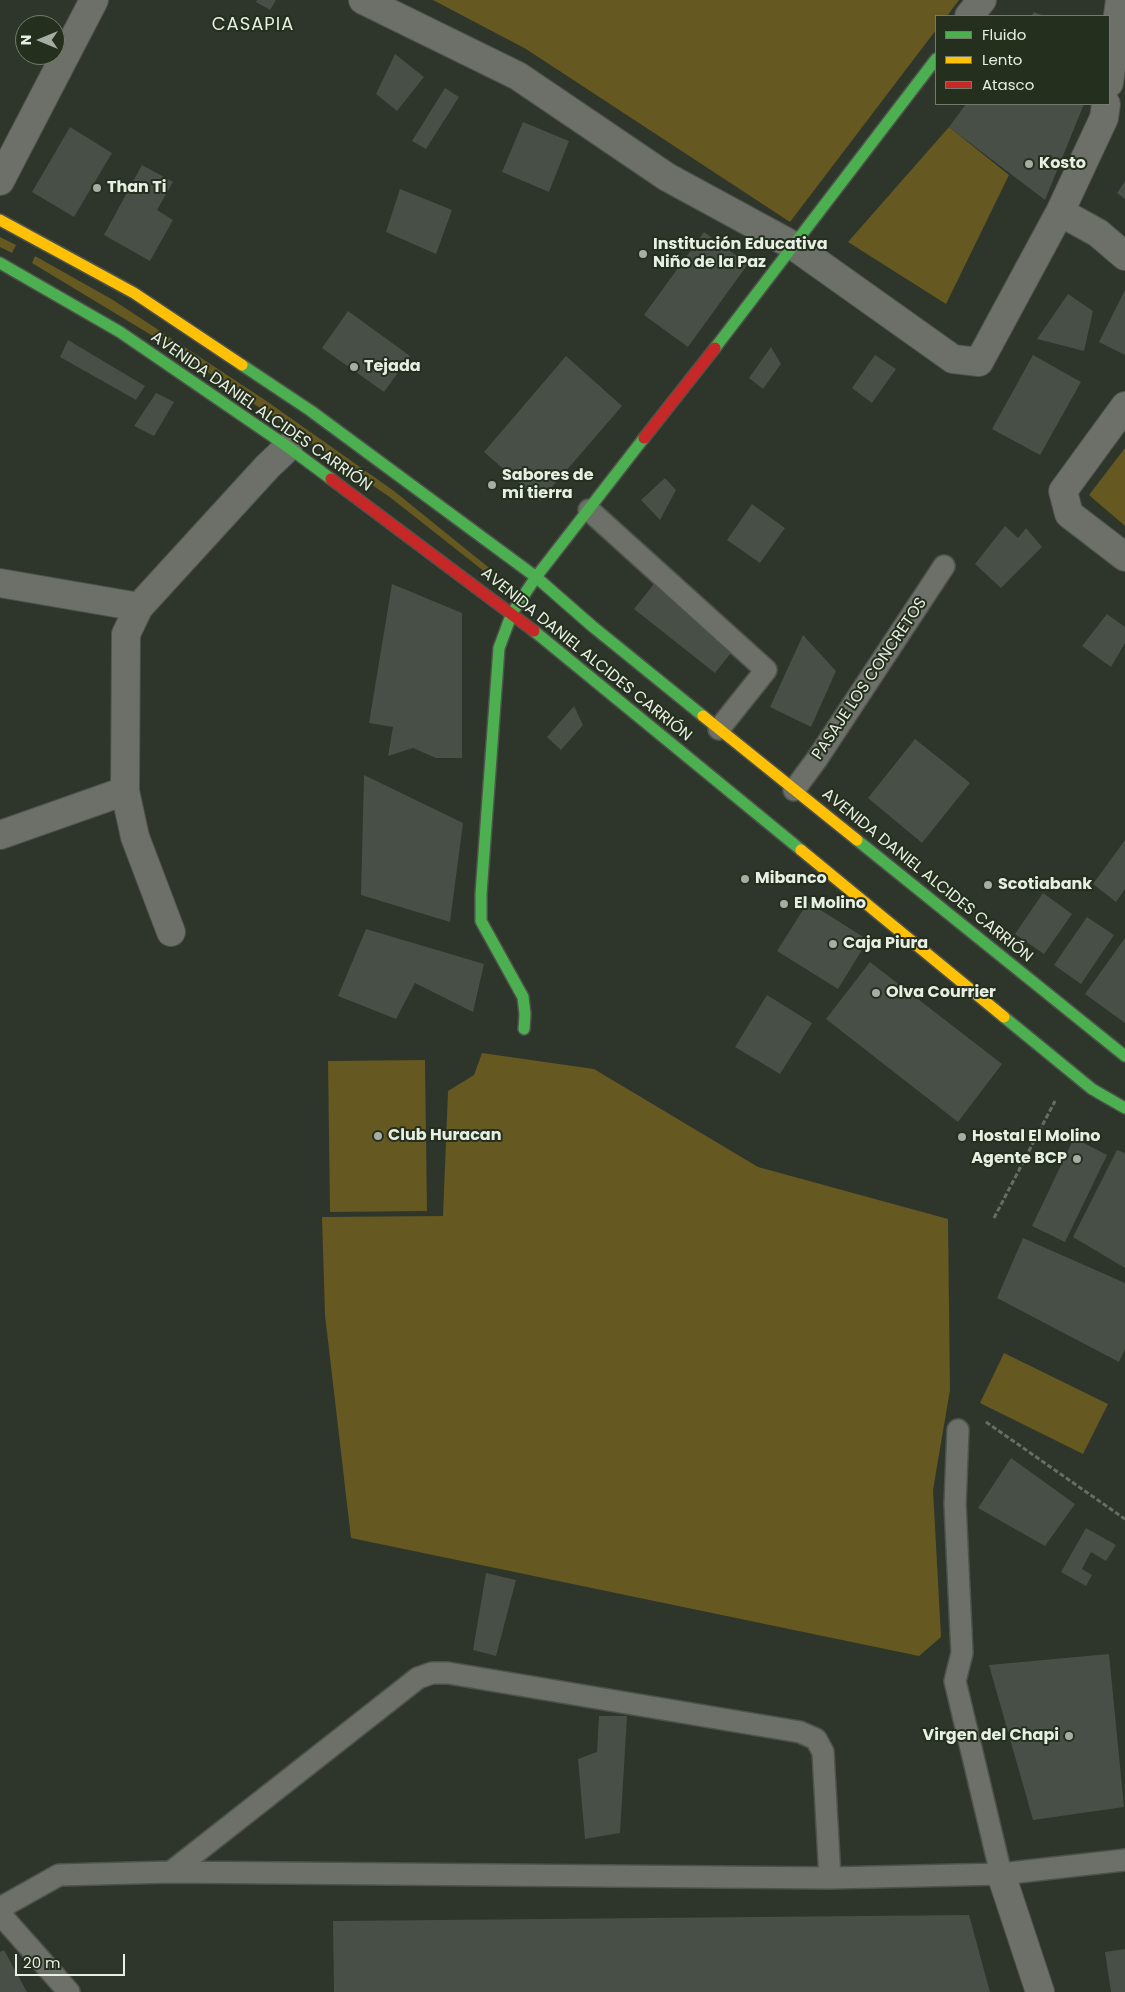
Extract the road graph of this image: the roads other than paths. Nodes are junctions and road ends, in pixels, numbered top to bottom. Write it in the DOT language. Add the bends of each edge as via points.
graph roads {
  1 [pos="94,0"];
  2 [pos="363,0"];
  3 [pos="982,0"];
  4 [pos="1120,0"];
  5 [pos="970,15"];
  6 [pos="935,60"];
  7 [pos="1110,75"];
  8 [pos="1106,105"];
  9 [pos="0,181"];
  10 [pos="1060,212"];
  11 [pos="0,220"];
  12 [pos="794,246"];
  13 [pos="1125,256"];
  14 [pos="0,264"];
  15 [pos="1125,406"];
  16 [pos="288,447"];
  17 [pos="589,510"];
  18 [pos="1125,557"];
  19 [pos="944,566"];
  20 [pos="536,577"];
  21 [pos="0,583"];
  22 [pos="138,608"];
  23 [pos="512,613"];
  24 [pos="720,729"];
  25 [pos="794,790"];
  26 [pos="125,791"];
  27 [pos="0,835"];
  28 [pos="171,932"];
  29 [pos="524,1029"];
  30 [pos="1125,1056"];
  31 [pos="1125,1108"];
  32 [pos="958,1430"];
  33 [pos="1125,1860"];
  34 [pos="171,1872"];
  35 [pos="1001,1874"];
  36 [pos="830,1878"];
  37 [pos="0,1908"];
  38 [pos="0,1914"];
  39 [pos="69,1992"];
  40 [pos="1040,1992"];
  1 -- 9 [label="street"];
  2 -- 12 [label="street" via="518,76 667,177"];
  3 -- 5 [label="street"];
  4 -- 7 [label="street"];
  6 -- 12 [label="main road"];
  8 -- 10 [label="street" via="1104,118"];
  10 -- 12 [label="street" via="979,362 953,359"];
  10 -- 13 [label="street" via="1098,233"];
  11 -- 20 [label="main road, AVENIDA DANIEL ALCIDES CARRIÓN" via="142,298 311,411"];
  12 -- 17 [label="main road"];
  14 -- 16 [label="main road, AVENIDA DANIEL ALCIDES CARRIÓN" via="120,332"];
  15 -- 18 [label="street" via="1063,491 1069,514"];
  16 -- 22 [label="street"];
  16 -- 23 [label="main road, AVENIDA DANIEL ALCIDES CARRIÓN"];
  17 -- 20 [label="main road"];
  17 -- 24 [label="lane" via="766,670"];
  19 -- 25 [label="lane, PASAJE LOS CONCRETOS"];
  20 -- 23 [label="main road"];
  20 -- 24 [label="main road, AVENIDA DANIEL ALCIDES CARRIÓN"];
  21 -- 22 [label="street"];
  22 -- 26 [label="street" via="126,634"];
  23 -- 29 [label="main road" via="500,648 481,921 523,998"];
  23 -- 31 [label="main road, AVENIDA DANIEL ALCIDES CARRIÓN" via="1092,1089"];
  24 -- 25 [label="main road, AVENIDA DANIEL ALCIDES CARRIÓN"];
  25 -- 30 [label="main road, AVENIDA DANIEL ALCIDES CARRIÓN"];
  26 -- 27 [label="street"];
  26 -- 28 [label="street" via="135,837"];
  32 -- 35 [label="lane" via="955,1504 962,1653 955,1681"];
  33 -- 35 [label="lane"];
  34 -- 36 [label="lane"];
  34 -- 36 [label="lane" via="418,1678 432,1673 448,1673 791,1731 816,1739 823,1752"];
  34 -- 37 [label="lane" via="59,1875"];
  35 -- 36 [label="lane"];
  35 -- 40 [label="street"];
  38 -- 39 [label="lane"];
}
